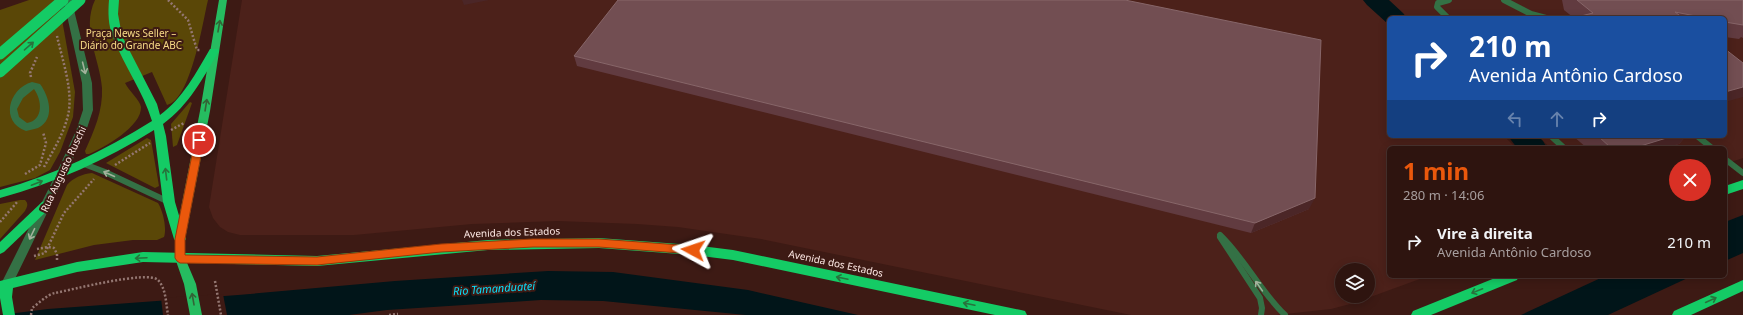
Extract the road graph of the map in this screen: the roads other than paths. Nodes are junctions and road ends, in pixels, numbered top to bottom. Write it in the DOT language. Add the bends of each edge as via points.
graph roads {
  1 [pos="63,0"];
  2 [pos="67,0"];
  3 [pos="81,0"];
  4 [pos="114,0"];
  5 [pos="223,0"];
  6 [pos="1449,0"];
  7 [pos="1504,0"];
  8 [pos="1446,16"];
  9 [pos="1529,16"];
  10 [pos="75,30"];
  11 [pos="214,51"];
  12 [pos="0,54"];
  13 [pos="0,72"];
  14 [pos="157,122"];
  15 [pos="1553,138"];
  16 [pos="1700,138"];
  17 [pos="1562,146"];
  18 [pos="1710,146"];
  19 [pos="1727,161"];
  20 [pos="84,164"];
  21 [pos="61,174"];
  22 [pos="1743,174"];
  23 [pos="1743,184"];
  24 [pos="1727,190"];
  25 [pos="0,194"];
  26 [pos="169,202"];
  27 [pos="46,205"];
  28 [pos="180,239"];
  29 [pos="0,249"];
  30 [pos="180,258"];
  31 [pos="1508,278"];
  32 [pos="4,285"];
  33 [pos="1743,285"];
  34 [pos="8,313"];
  35 [pos="196,315"];
  36 [pos="1021,315"];
  37 [pos="1261,315"];
  38 [pos="1285,315"];
  39 [pos="1418,315"];
  40 [pos="1678,315"];
  1 -- 12 [label="highway, bridge"];
  2 -- 10 [label="street, Rua Augusto Ruschi"];
  3 -- 10 [label="street"];
  13 -- 3 [label="highway, one-way, bridge"];
  4 -- 14 [label="highway" via="113,14 117,36 144,87"];
  11 -- 5 [label="main road, one-way"];
  6 -- 8 [label="lane" via="1438,3 1437,7"];
  7 -- 9 [label="lane"];
  10 -- 21 [label="street, Rua Augusto Ruschi, one-way" via="89,103 81,131"];
  11 -- 14 [label="highway" via="177,106"];
  28 -- 11 [label="main road, one-way"];
  14 -- 20 [label="highway"];
  26 -- 14 [label="highway, one-way"];
  15 -- 17 [label="lane"];
  16 -- 18 [label="lane"];
  19 -- 22 [label="lane"];
  20 -- 21 [label="highway"];
  26 -- 20 [label="lane, one-way"];
  25 -- 21 [label="highway, one-way"];
  21 -- 27 [label="street, Rua Augusto Ruschi"];
  23 -- 24 [label="highway"];
  26 -- 28 [label="highway"];
  27 -- 29 [label="highway"];
  27 -- 32 [label="street, Rua Augusto Ruschi, one-way" via="22,256"];
  28 -- 30 [label="main road"];
  30 -- 32 [label="highway, Avenida dos Estados, one-way" via="143,257 77,266"];
  35 -- 30 [label="main road, one-way" via="190,284"];
  36 -- 30 [label="highway, Avenida dos Estados, one-way" via="733,255 606,243 488,245 317,261"];
  31 -- 39 [label="highway, one-way"];
  32 -- 34 [label="highway"];
  40 -- 33 [label="highway, one-way"];
  38 -- 37 [label="lane, one-way" via="1267,297 1232,246 1220,235 1260,298"];
}
